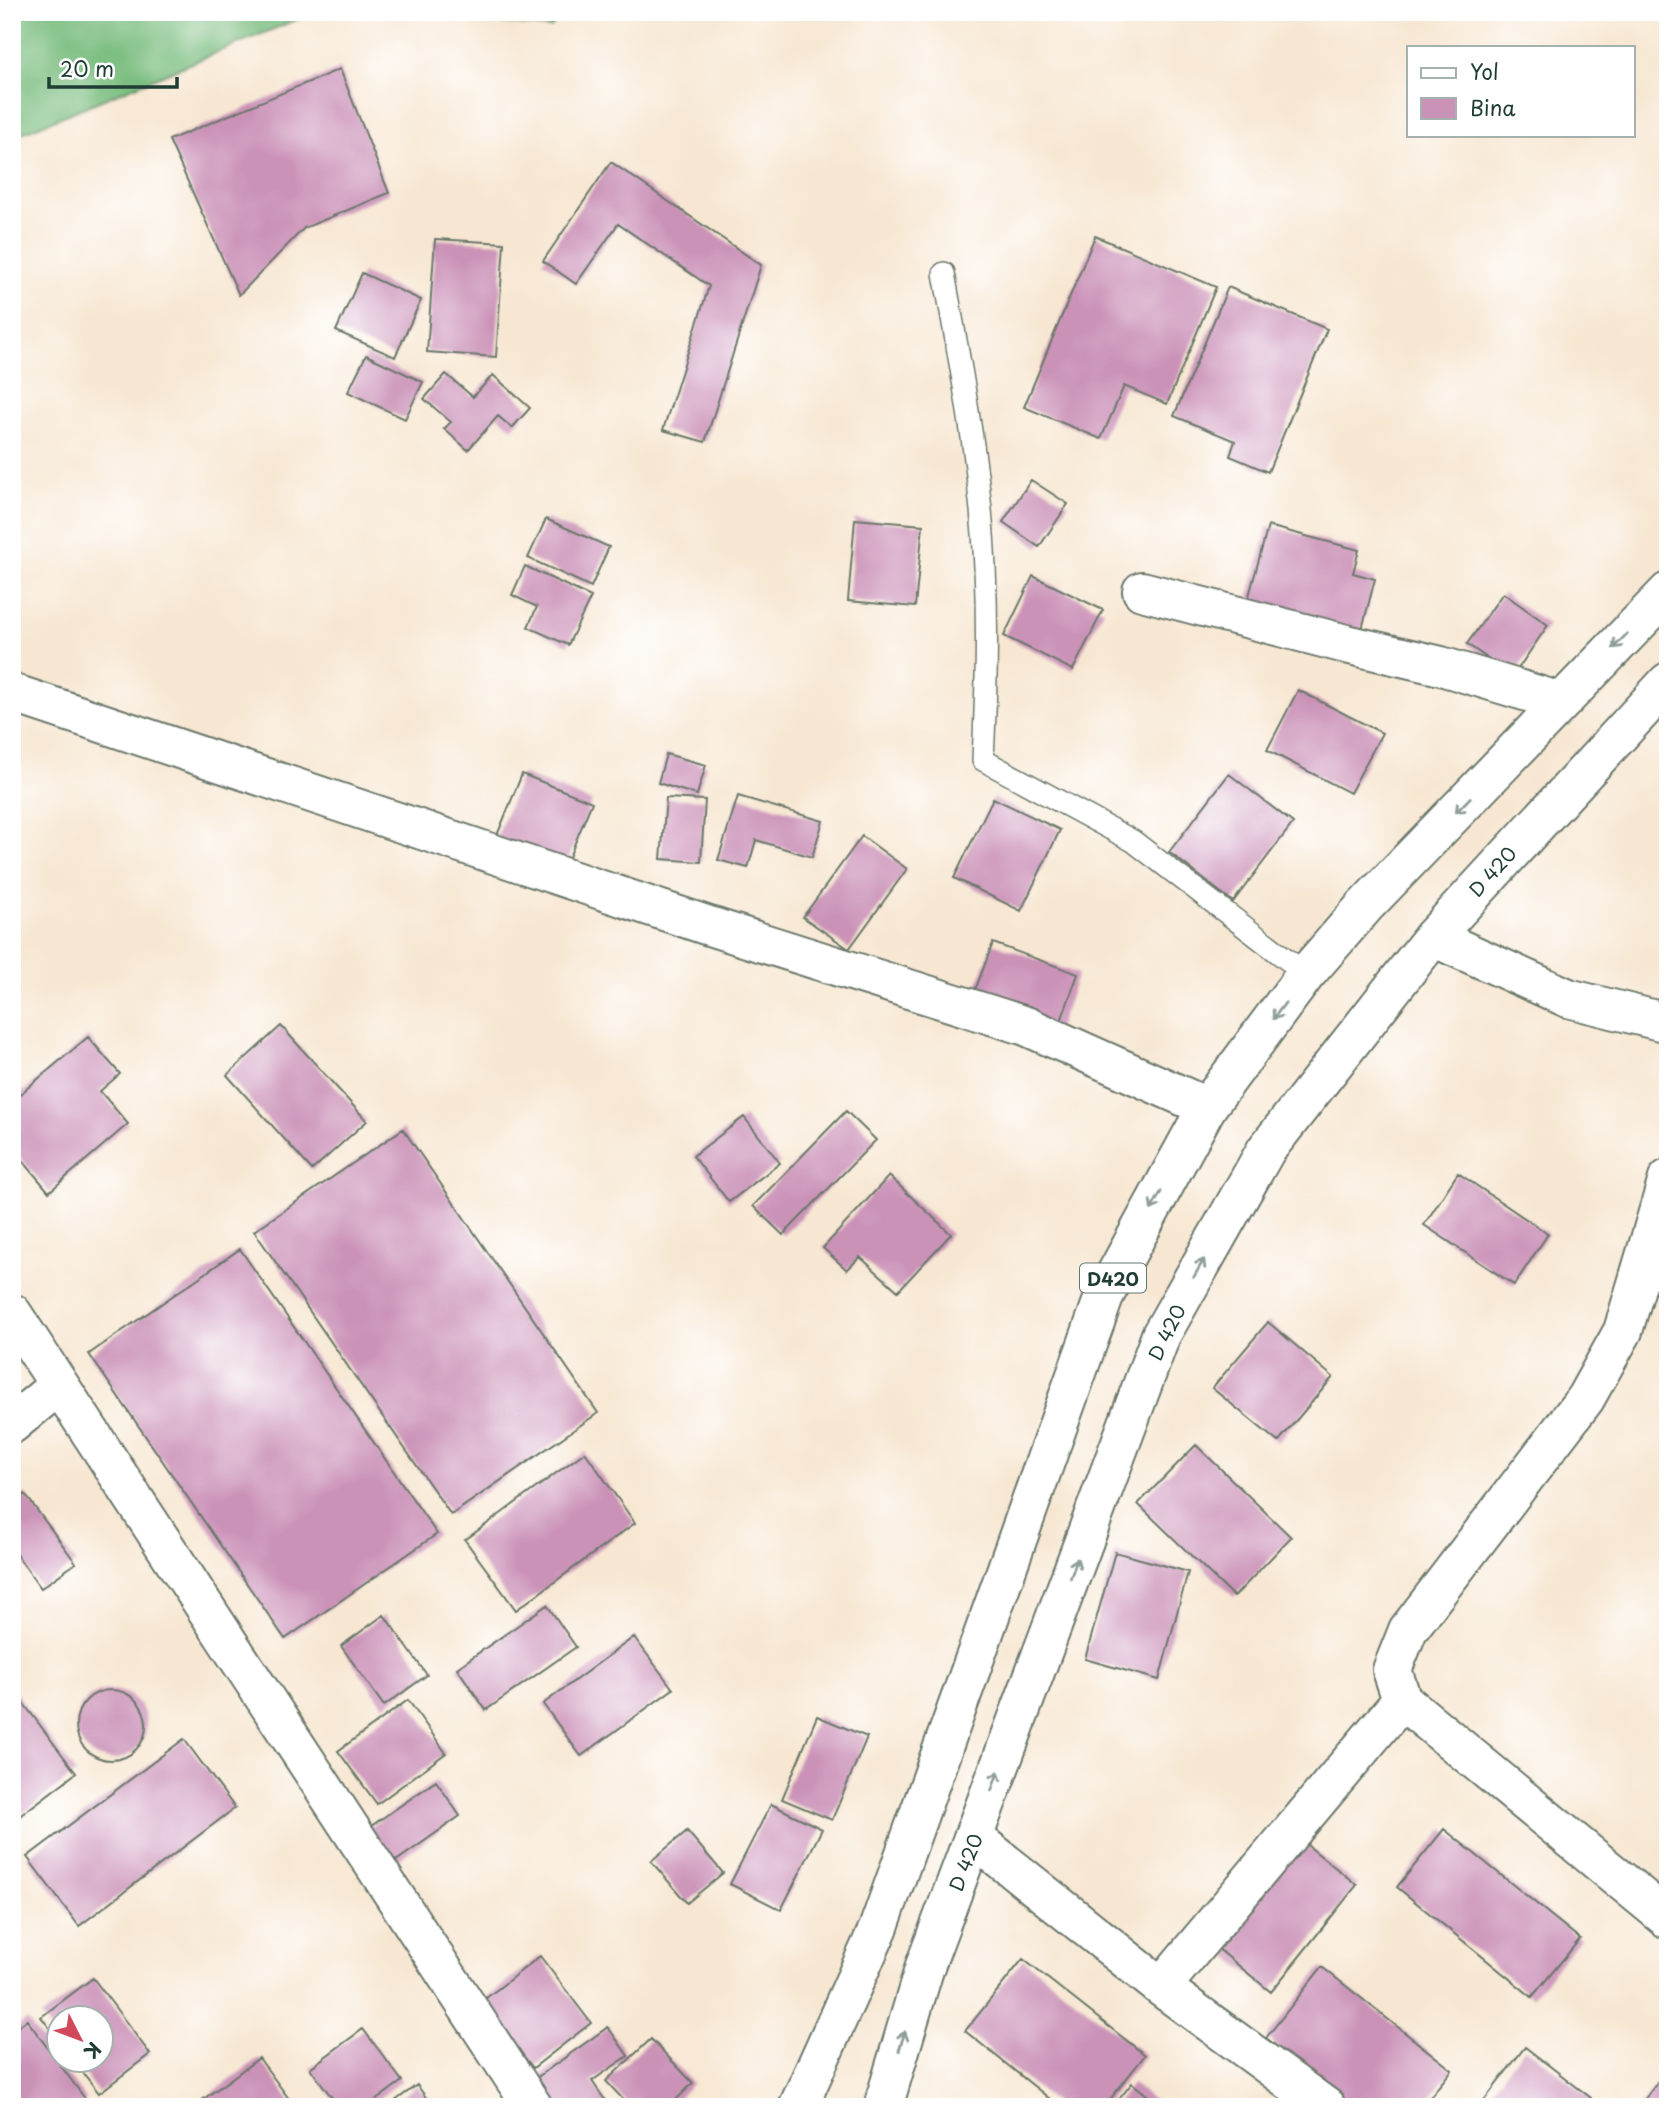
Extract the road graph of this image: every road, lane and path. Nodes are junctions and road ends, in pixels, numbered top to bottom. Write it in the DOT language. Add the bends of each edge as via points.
graph roads {
  1 [pos="944,273"];
  2 [pos="1142,591"];
  3 [pos="1668,592"];
  4 [pos="1668,682"];
  5 [pos="12,693"];
  6 [pos="1561,702"];
  7 [pos="1433,937"];
  8 [pos="1306,974"];
  9 [pos="1668,1023"];
  10 [pos="1208,1107"];
  11 [pos="1668,1180"];
  12 [pos="1656,1267"];
  13 [pos="12,1313"];
  14 [pos="59,1385"];
  15 [pos="12,1424"];
  16 [pos="1402,1700"];
  17 [pos="974,1838"];
  18 [pos="1668,1919"];
  19 [pos="1161,1987"];
  20 [pos="533,2107"];
  21 [pos="798,2107"];
  22 [pos="883,2107"];
  23 [pos="1326,2107"];
  1 -- 8 [label="lane" via="972,426 981,512 987,611 983,760 1133,841"];
  2 -- 6 [label="main road" via="1441,666"];
  3 -- 6 [label="main road, D420, one-way"];
  4 -- 7 [label="main road, D 420"];
  5 -- 10 [label="main road" via="706,925 1026,1026"];
  6 -- 8 [label="main road, D420, one-way"];
  7 -- 9 [label="main road" via="1568,998"];
  17 -- 7 [label="main road, D 420, one-way" via="1161,1335 1266,1150"];
  8 -- 10 [label="main road, D420, one-way"];
  10 -- 21 [label="main road, D420, one-way" via="1105,1294 878,1929"];
  11 -- 12 [label="main road"];
  12 -- 16 [label="main road" via="1585,1399 1408,1630 1392,1670"];
  13 -- 14 [label="main road"];
  14 -- 15 [label="main road"];
  14 -- 20 [label="main road"];
  16 -- 18 [label="main road"];
  16 -- 19 [label="main road"];
  17 -- 19 [label="main road"];
  22 -- 17 [label="main road, D 420, one-way" via="925,1966"];
  19 -- 23 [label="main road"];
}
